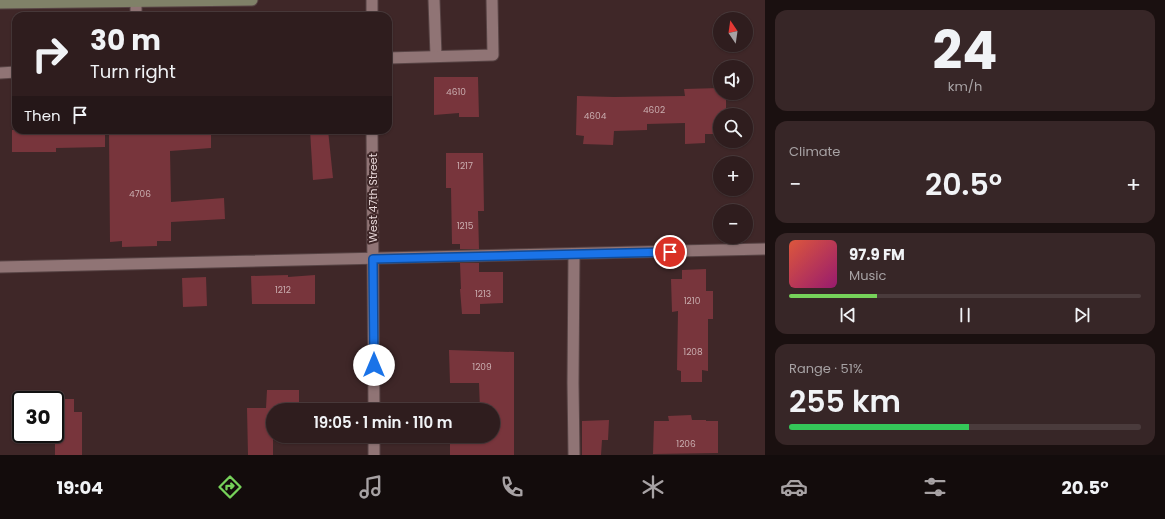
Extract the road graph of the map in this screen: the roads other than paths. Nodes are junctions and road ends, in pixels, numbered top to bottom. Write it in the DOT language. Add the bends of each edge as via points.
graph roads {
  1 [pos="252,0"];
  2 [pos="372,0"];
  3 [pos="434,0"];
  4 [pos="492,0"];
  5 [pos="136,2"];
  6 [pos="0,3"];
  7 [pos="136,12"];
  8 [pos="372,12"];
  9 [pos="436,56"];
  10 [pos="392,58"];
  11 [pos="12,72"];
  12 [pos="0,73"];
  13 [pos="372,134"];
  14 [pos="765,249"];
  15 [pos="574,254"];
  16 [pos="373,259"];
  17 [pos="0,267"];
  18 [pos="374,403"];
  19 [pos="374,443"];
  20 [pos="374,455"];
  21 [pos="574,455"];
  1 -- 5 [label="main road"];
  2 -- 8 [label="street"];
  3 -- 9 [label="street"];
  4 -- 9 [label="street" via="492,55"];
  5 -- 6 [label="main road"];
  5 -- 7 [label="street"];
  9 -- 10 [label="street"];
  11 -- 12 [label="street"];
  13 -- 16 [label="street, West 47th Street"];
  14 -- 15 [label="street"];
  15 -- 16 [label="street"];
  15 -- 21 [label="street"];
  16 -- 17 [label="street"];
  16 -- 18 [label="street, West 47th Street"];
  19 -- 20 [label="street"];
}
